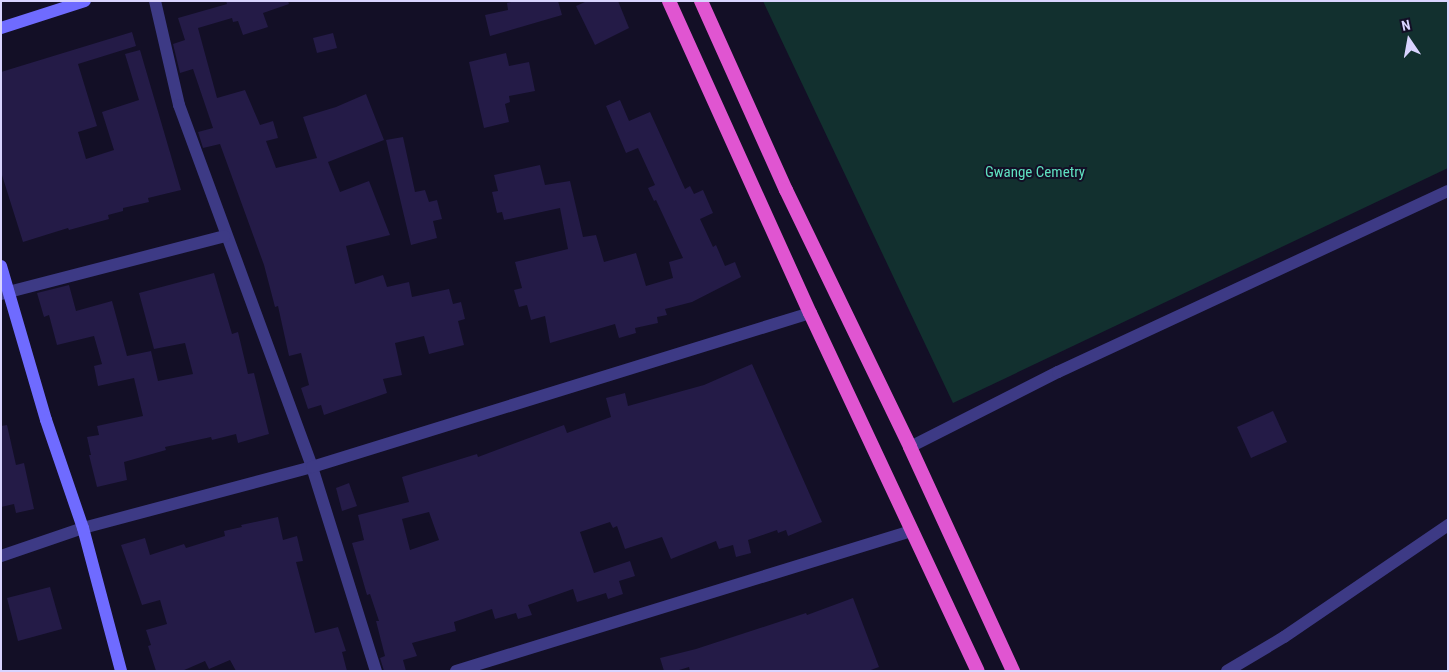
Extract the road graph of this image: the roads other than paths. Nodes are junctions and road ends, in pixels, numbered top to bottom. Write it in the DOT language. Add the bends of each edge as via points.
graph roads {
  1 [pos="85,1"];
  2 [pos="155,1"];
  3 [pos="669,1"];
  4 [pos="701,1"];
  5 [pos="1,28"];
  6 [pos="1448,191"];
  7 [pos="225,236"];
  8 [pos="1,266"];
  9 [pos="5,293"];
  10 [pos="810,313"];
  11 [pos="910,448"];
  12 [pos="312,467"];
  13 [pos="1448,525"];
  14 [pos="83,528"];
  15 [pos="913,530"];
  16 [pos="1,556"];
  17 [pos="121,671"];
  18 [pos="376,671"];
  19 [pos="456,671"];
  20 [pos="978,671"];
  21 [pos="1013,671"];
  22 [pos="1227,671"];
  1 -- 5 [label="main road"];
  2 -- 7 [label="street" via="178,105"];
  3 -- 10 [label="highway"];
  4 -- 11 [label="highway" via="786,190"];
  6 -- 11 [label="street" via="1058,372"];
  7 -- 9 [label="street"];
  7 -- 12 [label="street"];
  8 -- 9 [label="main road"];
  9 -- 14 [label="main road"];
  10 -- 12 [label="street"];
  10 -- 15 [label="highway"];
  11 -- 21 [label="highway"];
  12 -- 14 [label="street"];
  12 -- 18 [label="street"];
  13 -- 22 [label="street" via="1284,637"];
  14 -- 16 [label="street"];
  14 -- 17 [label="main road"];
  15 -- 19 [label="street"];
  15 -- 20 [label="highway"];
}
